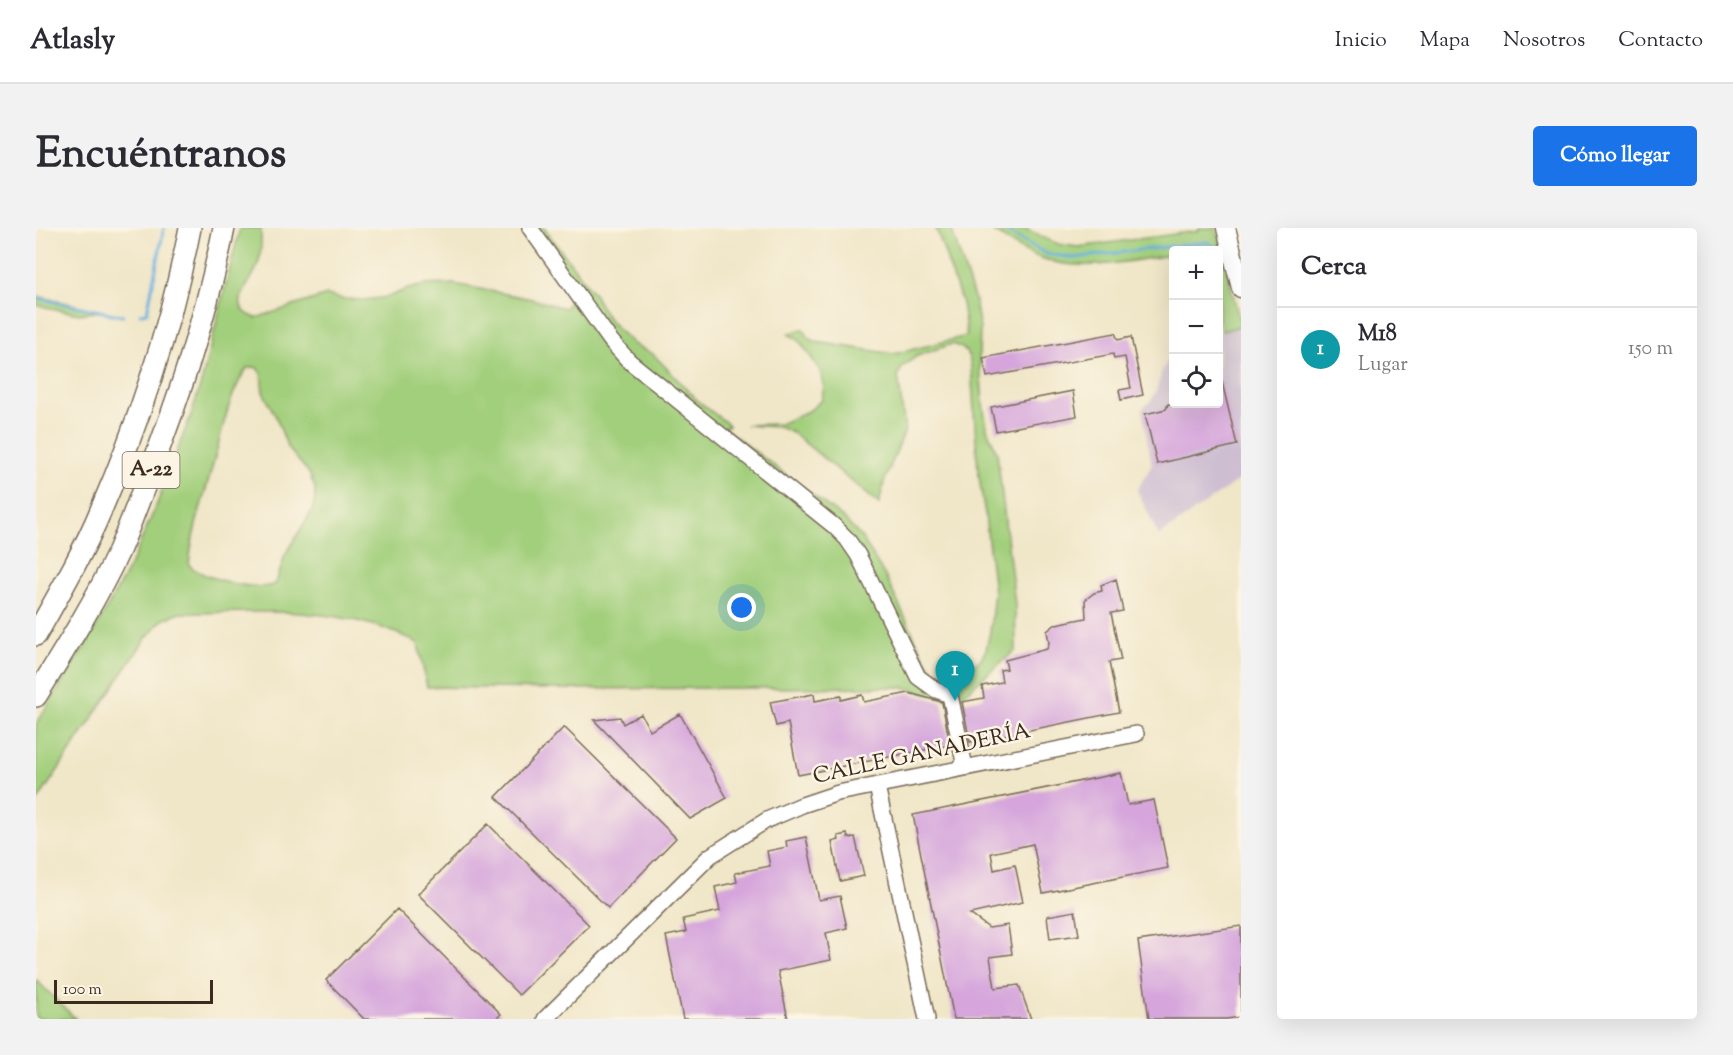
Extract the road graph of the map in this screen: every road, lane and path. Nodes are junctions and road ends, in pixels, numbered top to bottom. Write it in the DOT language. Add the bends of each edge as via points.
graph roads {
  1 [pos="190,228"];
  2 [pos="224,228"];
  3 [pos="530,228"];
  4 [pos="1226,228"];
  5 [pos="1241,288"];
  6 [pos="36,635"];
  7 [pos="36,696"];
  8 [pos="1136,734"];
  9 [pos="965,767"];
  10 [pos="877,786"];
  11 [pos="545,1019"];
  12 [pos="927,1019"];
  1 -- 6 [label="highway, A-22" via="159,349 130,438 101,511"];
  2 -- 7 [label="highway, A-22" via="198,337 177,403 118,553"];
  3 -- 9 [label="street" via="629,361 847,538 918,677 951,695"];
  4 -- 5 [label="main road"];
  8 -- 9 [label="street, CALLE GANADERÍA"];
  9 -- 10 [label="street, CALLE GANADERÍA"];
  10 -- 11 [label="street, CALLE GANADERÍA" via="802,805 725,845"];
  10 -- 12 [label="street"];
}
